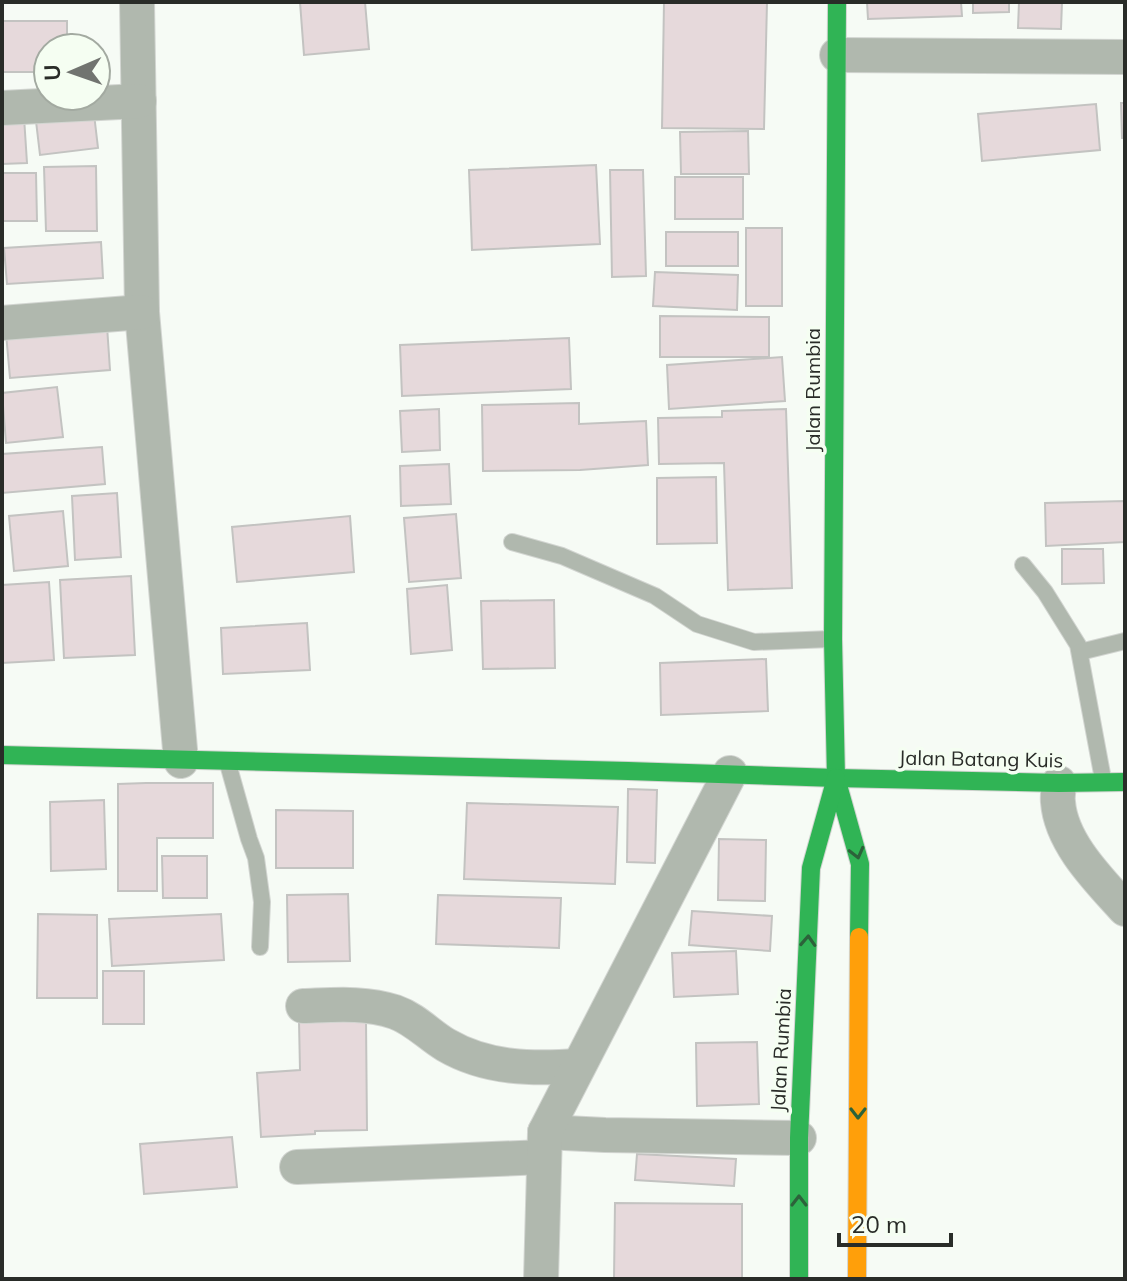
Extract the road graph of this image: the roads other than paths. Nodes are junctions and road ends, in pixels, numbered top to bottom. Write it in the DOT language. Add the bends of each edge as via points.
graph roads {
  1 [pos="137,2"];
  2 [pos="837,2"];
  3 [pos="837,55"];
  4 [pos="1125,57"];
  5 [pos="139,101"];
  6 [pos="2,108"];
  7 [pos="142,312"];
  8 [pos="2,323"];
  9 [pos="512,542"];
  10 [pos="1023,565"];
  11 [pos="833,639"];
  12 [pos="1125,641"];
  13 [pos="1080,652"];
  14 [pos="2,755"];
  15 [pos="181,761"];
  16 [pos="227,762"];
  17 [pos="730,773"];
  18 [pos="836,778"];
  19 [pos="1103,782"];
  20 [pos="1125,782"];
  21 [pos="1059,783"];
  22 [pos="1125,909"];
  23 [pos="260,947"];
  24 [pos="303,1006"];
  25 [pos="578,1066"];
  26 [pos="799,1138"];
  27 [pos="544,1145"];
  28 [pos="297,1167"];
  29 [pos="541,1279"];
  30 [pos="799,1279"];
  31 [pos="857,1279"];
  1 -- 5 [label="street"];
  2 -- 3 [label="main road, Jalan Rumbia"];
  3 -- 4 [label="street"];
  3 -- 11 [label="main road, Jalan Rumbia"];
  5 -- 6 [label="street"];
  5 -- 7 [label="street"];
  7 -- 8 [label="street"];
  7 -- 15 [label="street"];
  9 -- 11 [label="lane" via="562,556 655,596 697,624 754,642"];
  10 -- 13 [label="lane"];
  11 -- 18 [label="main road, Jalan Rumbia"];
  12 -- 13 [label="lane"];
  13 -- 19 [label="lane"];
  14 -- 15 [label="main road, Jalan Batang Kuis"];
  15 -- 16 [label="main road, Jalan Batang Kuis"];
  16 -- 17 [label="main road, Jalan Batang Kuis"];
  16 -- 23 [label="lane" via="256,858 262,902"];
  17 -- 18 [label="main road, Jalan Batang Kuis"];
  17 -- 25 [label="street"];
  18 -- 21 [label="main road, Jalan Batang Kuis"];
  26 -- 18 [label="main road, Jalan Rumbia, one-way" via="811,868"];
  18 -- 31 [label="main road, Jalan Rumbia, one-way" via="860,864"];
  19 -- 20 [label="main road, Jalan Batang Kuis"];
  19 -- 21 [label="main road, Jalan Batang Kuis"];
  21 -- 22 [label="street" via="1058,802 1068,837"];
  24 -- 25 [label="street" via="373,1006 398,1013 464,1056 499,1065"];
  25 -- 27 [label="street"];
  26 -- 27 [label="street" via="605,1135"];
  30 -- 26 [label="main road, Jalan Rumbia, one-way"];
  27 -- 28 [label="street"];
  27 -- 29 [label="street"];
}
